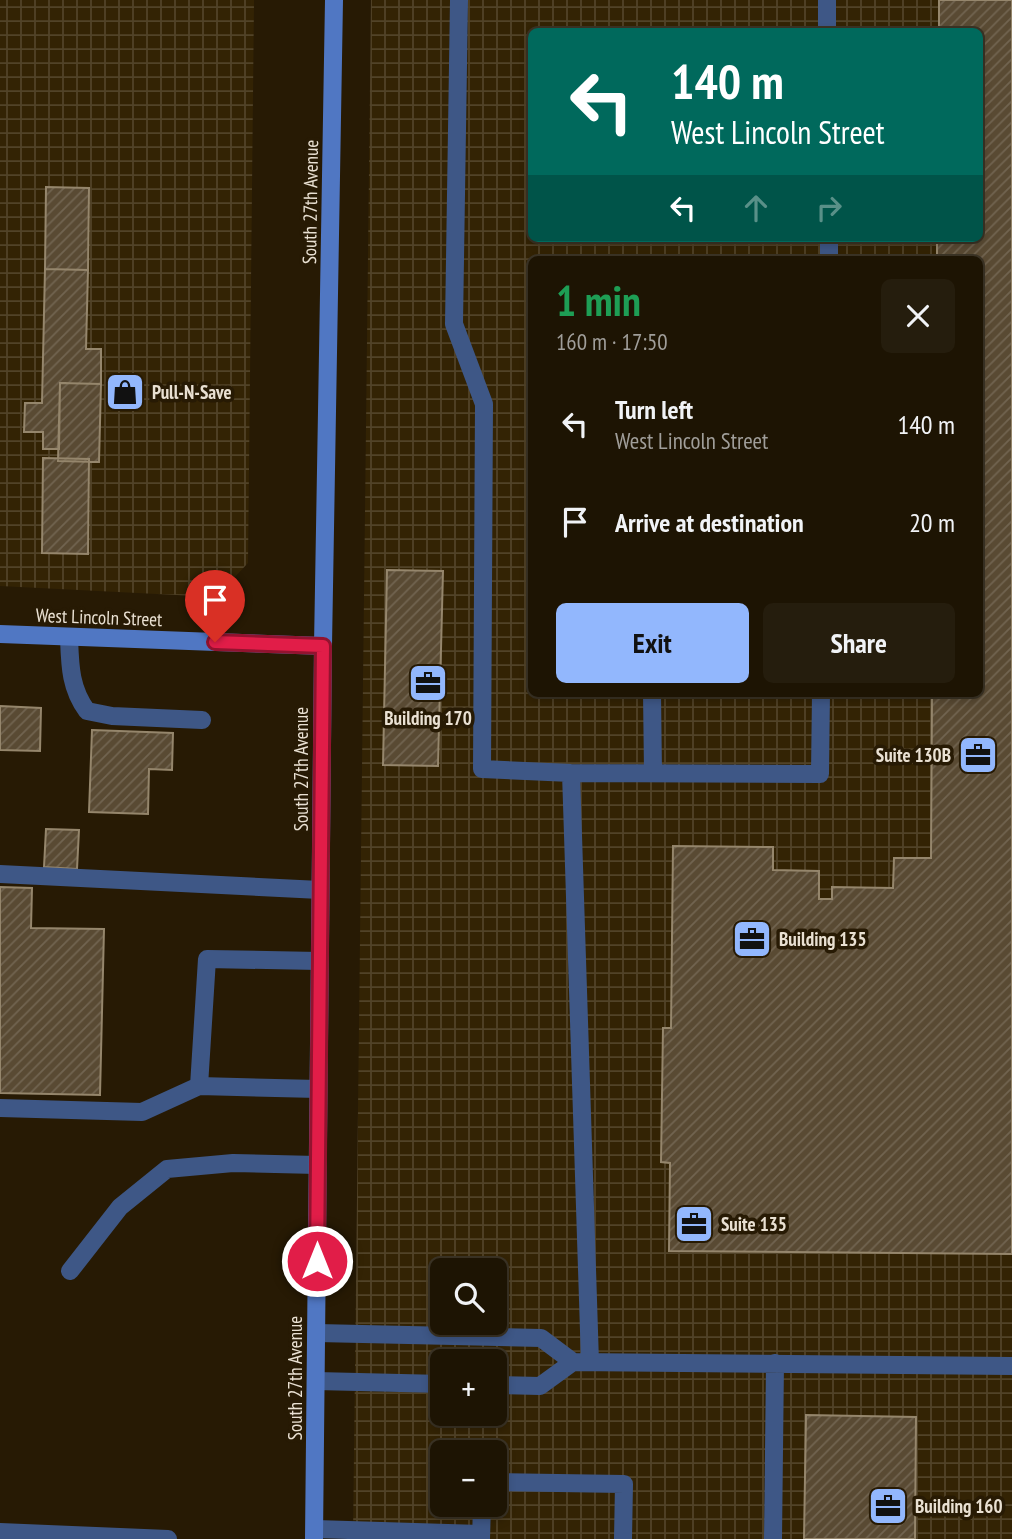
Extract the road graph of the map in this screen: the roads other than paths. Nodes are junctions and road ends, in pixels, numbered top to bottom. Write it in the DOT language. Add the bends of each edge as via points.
graph roads {
  1 [pos="334,0"];
  2 [pos="459,0"];
  3 [pos="827,0"];
  4 [pos="827,28"];
  5 [pos="0,634"];
  6 [pos="69,637"];
  7 [pos="323,646"];
  8 [pos="653,697"];
  9 [pos="821,697"];
  10 [pos="202,720"];
  11 [pos="653,772"];
  12 [pos="571,773"];
  13 [pos="0,874"];
  14 [pos="320,890"];
  15 [pos="320,961"];
  16 [pos="199,1086"];
  17 [pos="318,1089"];
  18 [pos="0,1108"];
  19 [pos="317,1165"];
  20 [pos="70,1272"];
  21 [pos="317,1333"];
  22 [pos="582,1362"];
  23 [pos="775,1363"];
  24 [pos="1012,1366"];
  25 [pos="316,1381"];
  26 [pos="430,1384"];
  27 [pos="507,1385"];
  28 [pos="507,1482"];
  29 [pos="482,1517"];
  30 [pos="0,1532"];
  31 [pos="314,1534"];
  32 [pos="481,1536"];
  33 [pos="168,1539"];
  34 [pos="623,1539"];
  35 [pos="773,1539"];
  1 -- 7 [label="main road, South 27th Avenue"];
  2 -- 12 [label="lane" via="454,324 484,404 482,769"];
  3 -- 4 [label="lane"];
  5 -- 6 [label="main road, West Lincoln Street"];
  6 -- 7 [label="main road, West Lincoln Street"];
  6 -- 10 [label="lane" via="75,695 87,711"];
  7 -- 14 [label="main road, South 27th Avenue"];
  8 -- 11 [label="lane"];
  9 -- 11 [label="lane" via="820,774"];
  11 -- 12 [label="lane"];
  12 -- 22 [label="lane"];
  13 -- 14 [label="lane"];
  14 -- 15 [label="main road, South 27th Avenue"];
  15 -- 16 [label="lane" via="207,959"];
  15 -- 17 [label="main road, South 27th Avenue"];
  16 -- 17 [label="lane"];
  16 -- 18 [label="lane" via="142,1112"];
  17 -- 19 [label="main road, South 27th Avenue"];
  19 -- 20 [label="lane" via="233,1163 167,1169 120,1207"];
  19 -- 21 [label="main road, South 27th Avenue"];
  21 -- 22 [label="lane" via="541,1339"];
  21 -- 25 [label="main road, South 27th Avenue"];
  22 -- 23 [label="lane"];
  22 -- 27 [label="lane" via="540,1386"];
  23 -- 24 [label="lane"];
  23 -- 35 [label="lane"];
  25 -- 26 [label="lane"];
  25 -- 31 [label="main road, South 27th Avenue"];
  28 -- 34 [label="lane" via="624,1484"];
  29 -- 32 [label="lane"];
  30 -- 33 [label="lane"];
  31 -- 32 [label="lane"];
}
